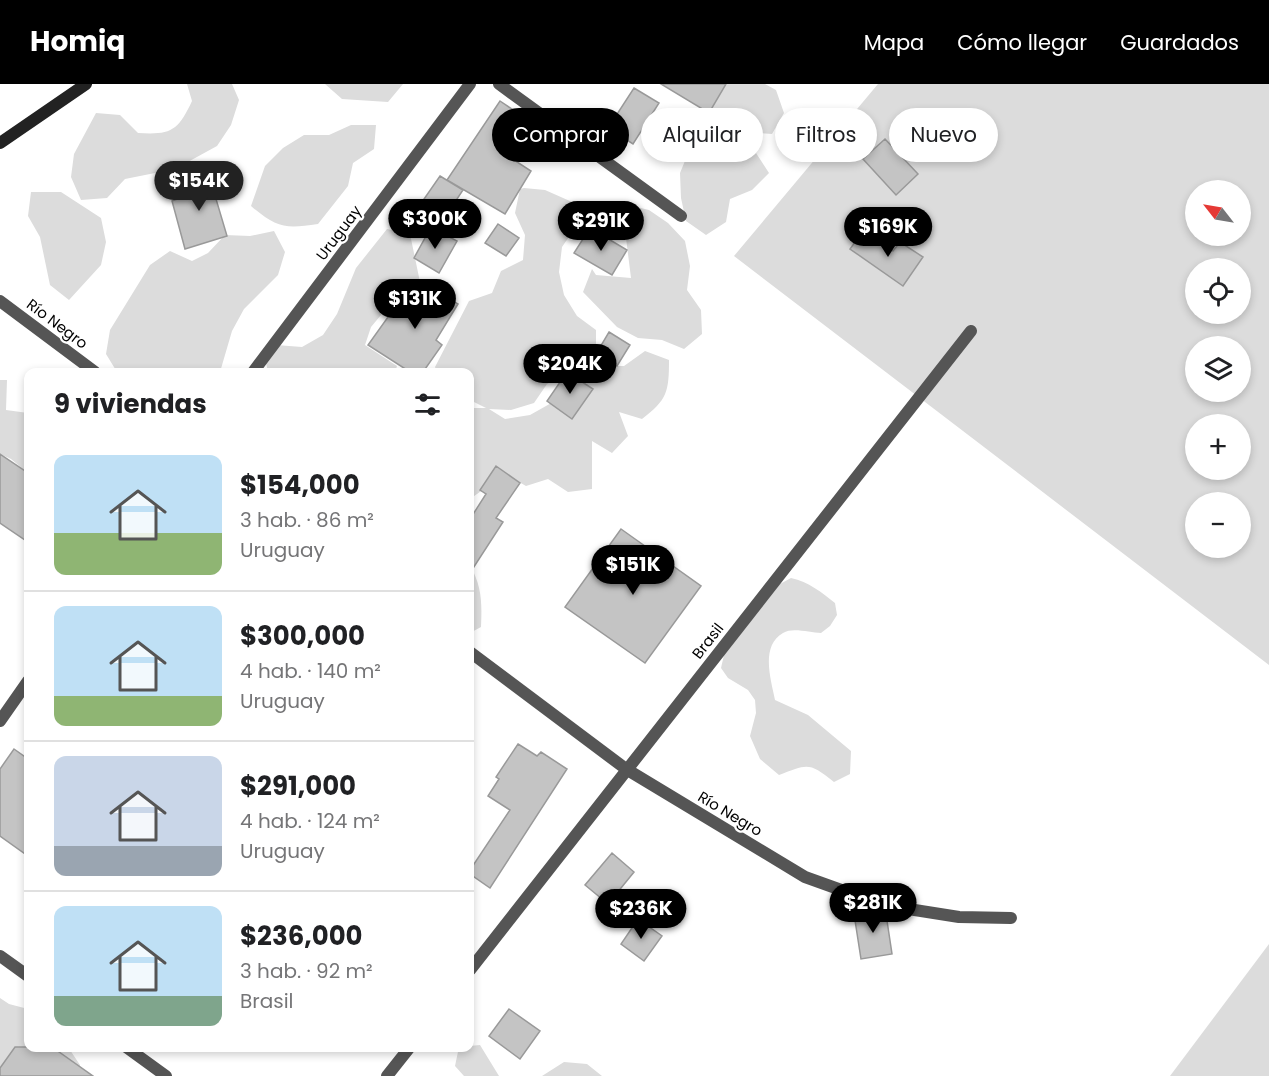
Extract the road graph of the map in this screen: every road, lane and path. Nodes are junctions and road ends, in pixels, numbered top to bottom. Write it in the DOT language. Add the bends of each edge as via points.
graph roads {
  1 [pos="86,84"];
  2 [pos="470,84"];
  3 [pos="499,84"];
  4 [pos="0,142"];
  5 [pos="681,216"];
  6 [pos="0,301"];
  7 [pos="972,331"];
  8 [pos="90,368"];
  9 [pos="256,368"];
  10 [pos="474,655"];
  11 [pos="24,687"];
  12 [pos="0,721"];
  13 [pos="626,769"];
  14 [pos="1011,918"];
  15 [pos="0,956"];
  16 [pos="474,965"];
  17 [pos="24,973"];
  18 [pos="133,1052"];
  19 [pos="406,1052"];
  20 [pos="166,1076"];
  21 [pos="387,1076"];
  1 -- 4 [label="street"];
  2 -- 9 [label="street, Uruguay"];
  3 -- 5 [label="street"];
  6 -- 8 [label="street, Río Negro"];
  7 -- 13 [label="street, Brasil"];
  10 -- 13 [label="street, Río Negro"];
  11 -- 12 [label="street"];
  13 -- 14 [label="street, Río Negro" via="805,877 883,904 959,917"];
  13 -- 16 [label="street, Brasil"];
  15 -- 17 [label="street"];
  18 -- 20 [label="street"];
  19 -- 21 [label="street"];
}
